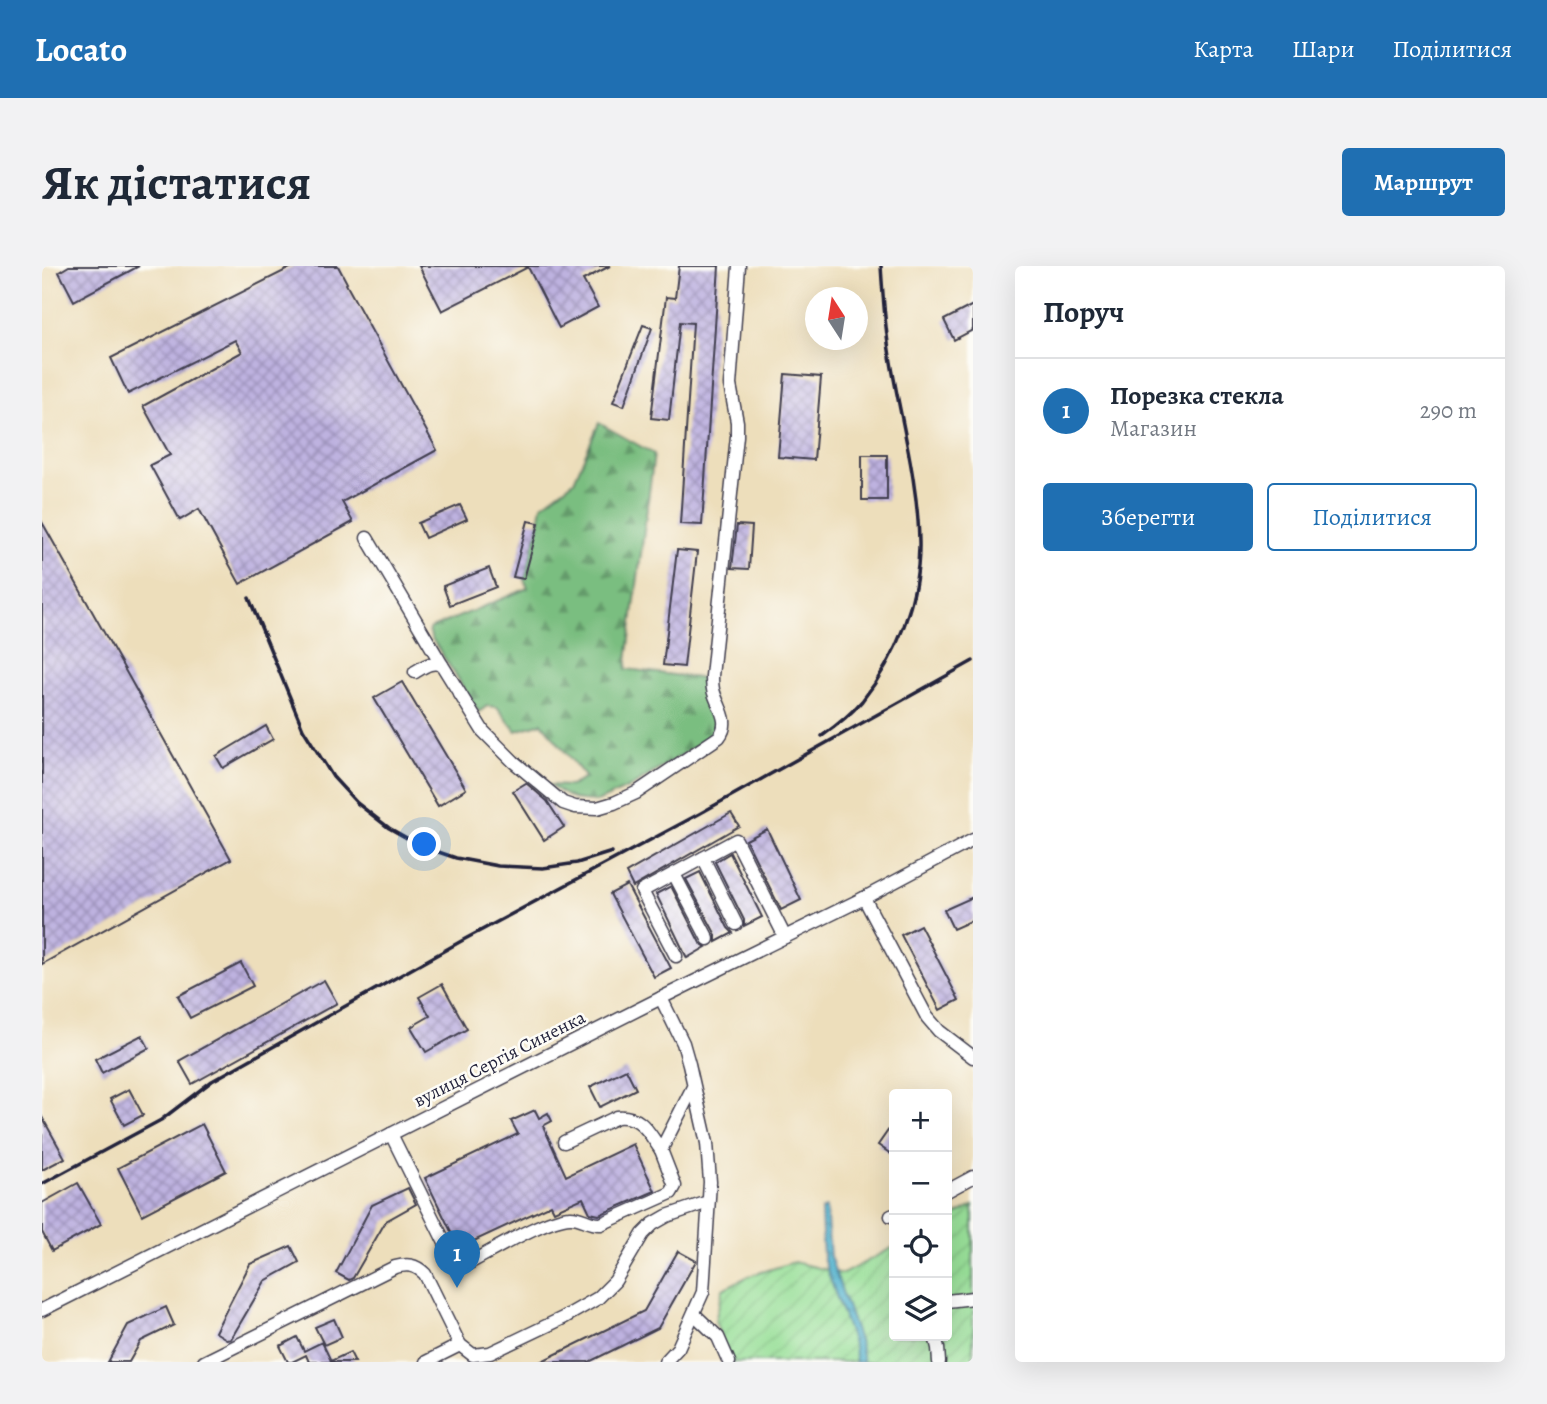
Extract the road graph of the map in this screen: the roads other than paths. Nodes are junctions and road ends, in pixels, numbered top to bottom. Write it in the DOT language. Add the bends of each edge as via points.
graph roads {
  1 [pos="739,266"];
  2 [pos="367,538"];
  3 [pos="442,665"];
  4 [pos="415,672"];
  5 [pos="973,840"];
  6 [pos="703,858"];
  7 [pos="674,874"];
  8 [pos="864,898"];
  9 [pos="736,924"];
  10 [pos="785,937"];
  11 [pos="708,939"];
  12 [pos="676,956"];
  13 [pos="661,998"];
  14 [pos="973,1057"];
  15 [pos="693,1087"];
  16 [pos="391,1135"];
  17 [pos="564,1142"];
  18 [pos="661,1150"];
  19 [pos="973,1178"];
  20 [pos="952,1188"];
  21 [pos="708,1202"];
  22 [pos="973,1298"];
  23 [pos="952,1300"];
  24 [pos="42,1310"];
  25 [pos="694,1314"];
  26 [pos="937,1341"];
  27 [pos="460,1345"];
  28 [pos="204,1362"];
  29 [pos="426,1362"];
  30 [pos="665,1362"];
  31 [pos="729,1362"];
  32 [pos="939,1362"];
  1 -- 3 [label="street" via="730,385 737,436 712,676 725,722 723,732 636,793 597,808 575,807 563,803 483,731"];
  2 -- 3 [label="street"];
  3 -- 4 [label="street" via="431,663"];
  5 -- 8 [label="street, вулиця Сергія Синенка"];
  6 -- 7 [label="street"];
  6 -- 9 [label="street"];
  6 -- 10 [label="street" via="736,840"];
  7 -- 11 [label="street"];
  7 -- 12 [label="street" via="642,891"];
  8 -- 10 [label="street, вулиця Сергія Синенка"];
  8 -- 14 [label="street" via="927,1017"];
  10 -- 13 [label="street, вулиця Сергія Синенка"];
  13 -- 15 [label="street" via="683,1043"];
  13 -- 16 [label="street, вулиця Сергія Синенка"];
  15 -- 18 [label="street"];
  15 -- 21 [label="street" via="707,1143"];
  16 -- 18 [label="street" via="450,1253 462,1262 471,1262 558,1219 574,1217 597,1224 671,1193 675,1186"];
  16 -- 24 [label="street, вулиця Сергія Синенка"];
  17 -- 18 [label="street" via="625,1116 642,1123"];
  19 -- 20 [label="street"];
  21 -- 25 [label="street" via="703,1292"];
  21 -- 27 [label="street" via="653,1224 615,1281 598,1298 489,1353 473,1355"];
  22 -- 23 [label="street"];
  25 -- 30 [label="street" via="678,1348"];
  25 -- 31 [label="street" via="718,1337"];
  26 -- 32 [label="street"];
  27 -- 28 [label="street" via="425,1274 403,1265"];
  27 -- 29 [label="street"];
}
